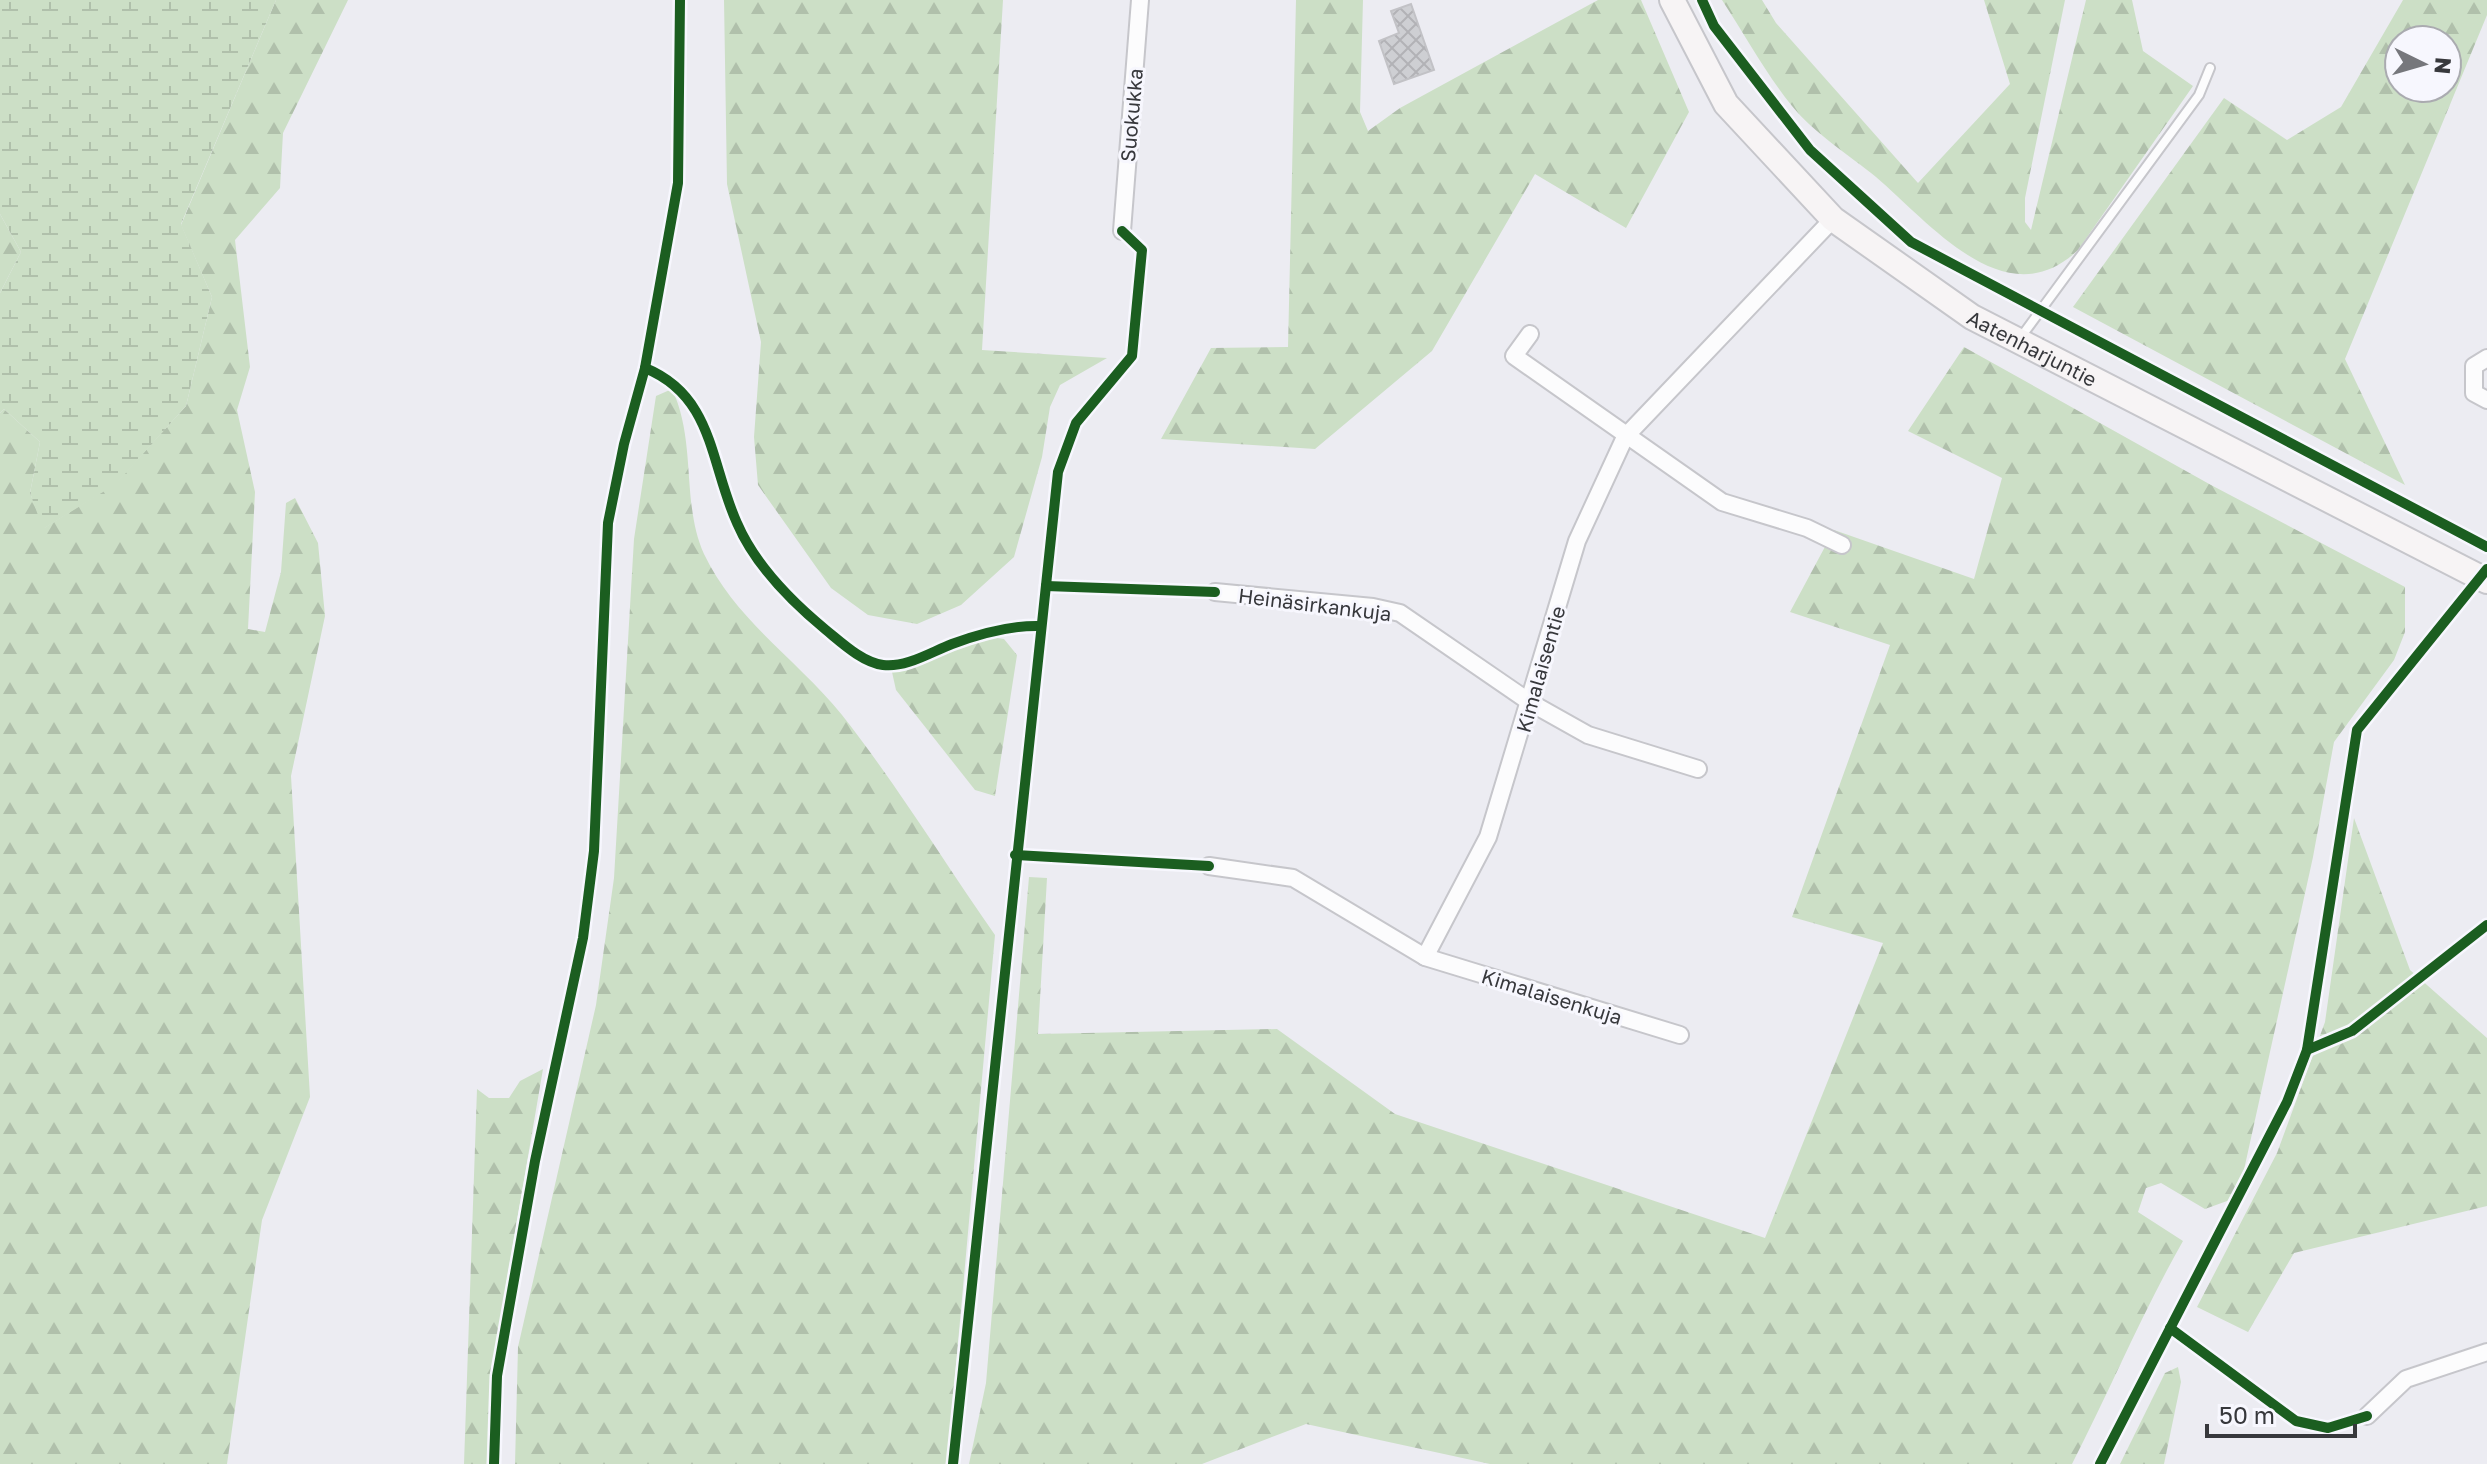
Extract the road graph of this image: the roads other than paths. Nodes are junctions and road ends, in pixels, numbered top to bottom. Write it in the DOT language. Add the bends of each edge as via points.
graph roads {
  1 [pos="1140,0"];
  2 [pos="1672,0"];
  3 [pos="2210,68"];
  4 [pos="1833,219"];
  5 [pos="1122,231"];
  6 [pos="1530,334"];
  7 [pos="2018,341"];
  8 [pos="2487,358"];
  9 [pos="2487,400"];
  10 [pos="1625,437"];
  11 [pos="1842,545"];
  12 [pos="2487,581"];
  13 [pos="1215,592"];
  14 [pos="1531,703"];
  15 [pos="1698,769"];
  16 [pos="1209,866"];
  17 [pos="1425,957"];
  18 [pos="1680,1035"];
  19 [pos="2487,1352"];
  20 [pos="2367,1416"];
  1 -- 5 [label="street, Suokukka"];
  2 -- 4 [label="street, Aatenharjuntie" via="1726,104"];
  3 -- 7 [label="lane" via="2199,95"];
  4 -- 7 [label="street, Aatenharjuntie" via="1972,317"];
  4 -- 10 [label="street, Kimalaisentie"];
  6 -- 10 [label="street" via="1514,356"];
  7 -- 12 [label="street, Aatenharjuntie"];
  8 -- 9 [label="street" via="2474,366 2472,379 2474,393"];
  10 -- 11 [label="street" via="1722,502 1807,528"];
  10 -- 14 [label="street, Kimalaisentie" via="1577,541"];
  13 -- 14 [label="street, Heinäsirkankuja" via="1400,613"];
  14 -- 15 [label="street, Heinäsirkankuja" via="1588,735"];
  14 -- 17 [label="street, Kimalaisentie" via="1488,837"];
  16 -- 17 [label="street" via="1293,878"];
  17 -- 18 [label="street, Kimalaisenkuja"];
  19 -- 20 [label="street" via="2406,1379"];
}
